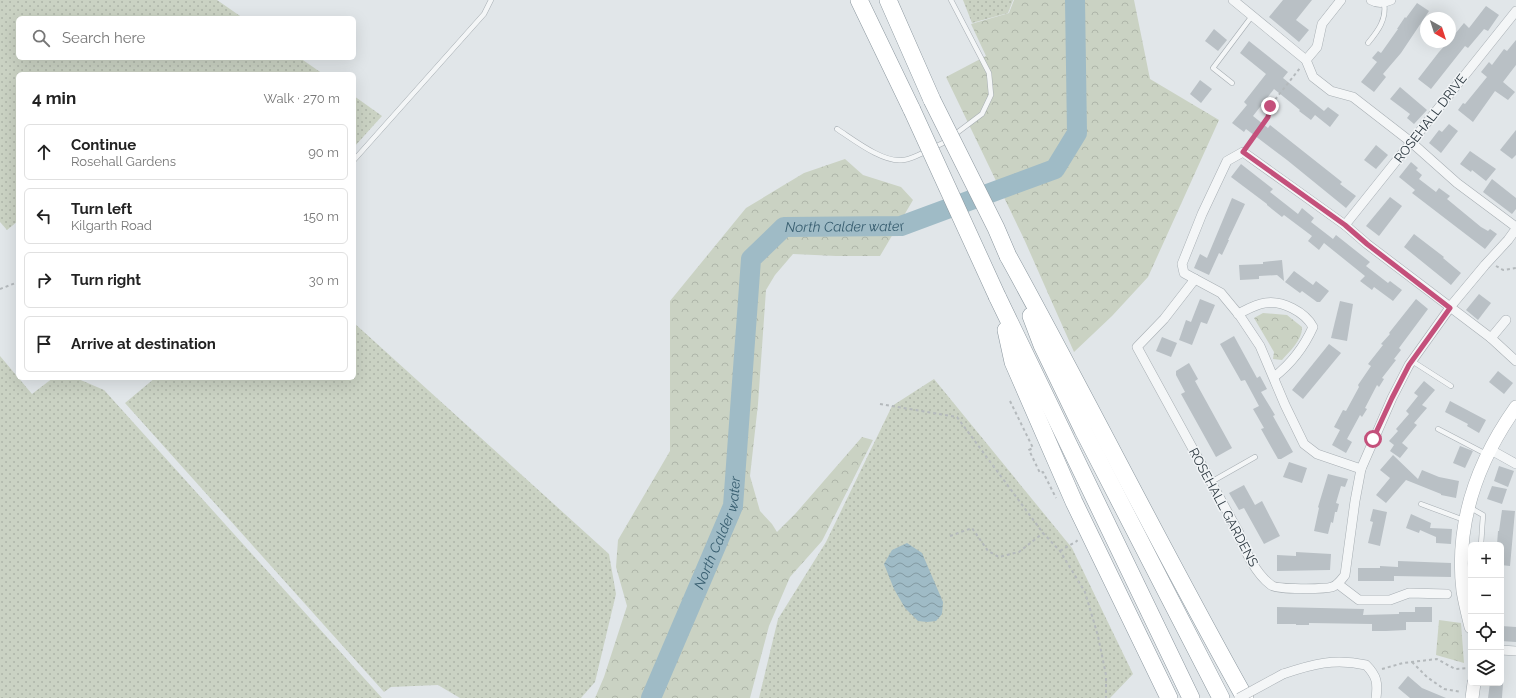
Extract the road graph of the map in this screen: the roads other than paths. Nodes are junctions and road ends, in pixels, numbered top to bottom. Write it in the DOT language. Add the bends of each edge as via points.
graph roads {
  1 [pos="491,0"];
  2 [pos="859,0"];
  3 [pos="888,0"];
  4 [pos="951,0"];
  5 [pos="1233,0"];
  6 [pos="1341,0"];
  7 [pos="1372,0"];
  8 [pos="1388,1"];
  9 [pos="1516,11"];
  10 [pos="1252,16"];
  11 [pos="1368,43"];
  12 [pos="1307,62"];
  13 [pos="1232,83"];
  14 [pos="837,129"];
  15 [pos="1411,142"];
  16 [pos="356,158"];
  17 [pos="1345,225"];
  18 [pos="1516,228"];
  19 [pos="1195,279"];
  20 [pos="1450,308"];
  21 [pos="1034,311"];
  22 [pos="1238,314"];
  23 [pos="1506,320"];
  24 [pos="1008,327"];
  25 [pos="1491,338"];
  26 [pos="1412,361"];
  27 [pos="1516,361"];
  28 [pos="1274,377"];
  29 [pos="1451,386"];
  30 [pos="1516,407"];
  31 [pos="1438,429"];
  32 [pos="1489,452"];
  33 [pos="1255,457"];
  34 [pos="1516,464"];
  35 [pos="1361,469"];
  36 [pos="1211,482"];
  37 [pos="1421,504"];
  38 [pos="1468,506"];
  39 [pos="1464,520"];
  40 [pos="1481,542"];
  41 [pos="1146,554"];
  42 [pos="1338,584"];
  43 [pos="1447,594"];
  44 [pos="1468,614"];
  45 [pos="1504,650"];
  46 [pos="1516,651"];
  47 [pos="1169,698"];
  48 [pos="1191,698"];
  49 [pos="1221,698"];
  50 [pos="1234,698"];
  51 [pos="1239,698"];
  52 [pos="1245,698"];
  53 [pos="1376,698"];
  1 -- 16 [label="lane" via="484,14"];
  2 -- 24 [label="highway, bridge" via="912,110 1003,310"];
  3 -- 21 [label="highway, bridge" via="932,100"];
  4 -- 14 [label="lane" via="989,73 991,95 982,114 943,143 904,161 889,160"];
  5 -- 10 [label="street"];
  6 -- 12 [label="street" via="1322,24 1317,47"];
  7 -- 8 [label="street"];
  8 -- 11 [label="lane" via="1382,21"];
  9 -- 15 [label="street, ROSEHALL DRIVE"];
  10 -- 12 [label="street"];
  10 -- 13 [label="lane" via="1213,68"];
  12 -- 15 [label="street" via="1313,77 1331,91 1353,97"];
  15 -- 17 [label="street, ROSEHALL DRIVE"];
  15 -- 18 [label="street" via="1457,183"];
  17 -- 19 [label="street" via="1243,152 1227,161 1182,264 1184,273"];
  17 -- 20 [label="street"];
  18 -- 20 [label="street"];
  19 -- 22 [label="street" via="1221,294"];
  19 -- 36 [label="street, ROSEHALL GARDENS" via="1164,319 1137,347"];
  20 -- 25 [label="street"];
  20 -- 26 [label="street"];
  21 -- 41 [label="highway" via="1042,345"];
  21 -- 52 [label="highway"];
  22 -- 28 [label="street" via="1260,346"];
  22 -- 28 [label="street" via="1264,303 1280,303 1310,320 1314,327 1307,340 1294,359"];
  23 -- 25 [label="street"];
  24 -- 47 [label="highway" via="1013,362 1071,495"];
  24 -- 48 [label="highway"];
  25 -- 27 [label="street"];
  26 -- 29 [label="lane"];
  26 -- 35 [label="street" via="1392,398"];
  28 -- 35 [label="street" via="1304,444 1317,454"];
  30 -- 32 [label="street"];
  31 -- 32 [label="lane"];
  32 -- 34 [label="street"];
  32 -- 38 [label="street"];
  33 -- 36 [label="lane"];
  35 -- 42 [label="street" via="1345,575"];
  36 -- 42 [label="street, ROSEHALL GARDENS" via="1244,549 1272,586 1330,588"];
  37 -- 39 [label="lane"];
  38 -- 39 [label="street"];
  38 -- 40 [label="lane" via="1483,515"];
  39 -- 44 [label="street" via="1463,592"];
  41 -- 49 [label="highway"];
  41 -- 50 [label="highway"];
  42 -- 43 [label="street" via="1358,600 1390,600 1409,593"];
  45 -- 46 [label="street"];
  51 -- 53 [label="street, bridge" via="1283,674 1312,664 1334,662 1366,665 1377,680"];
}
